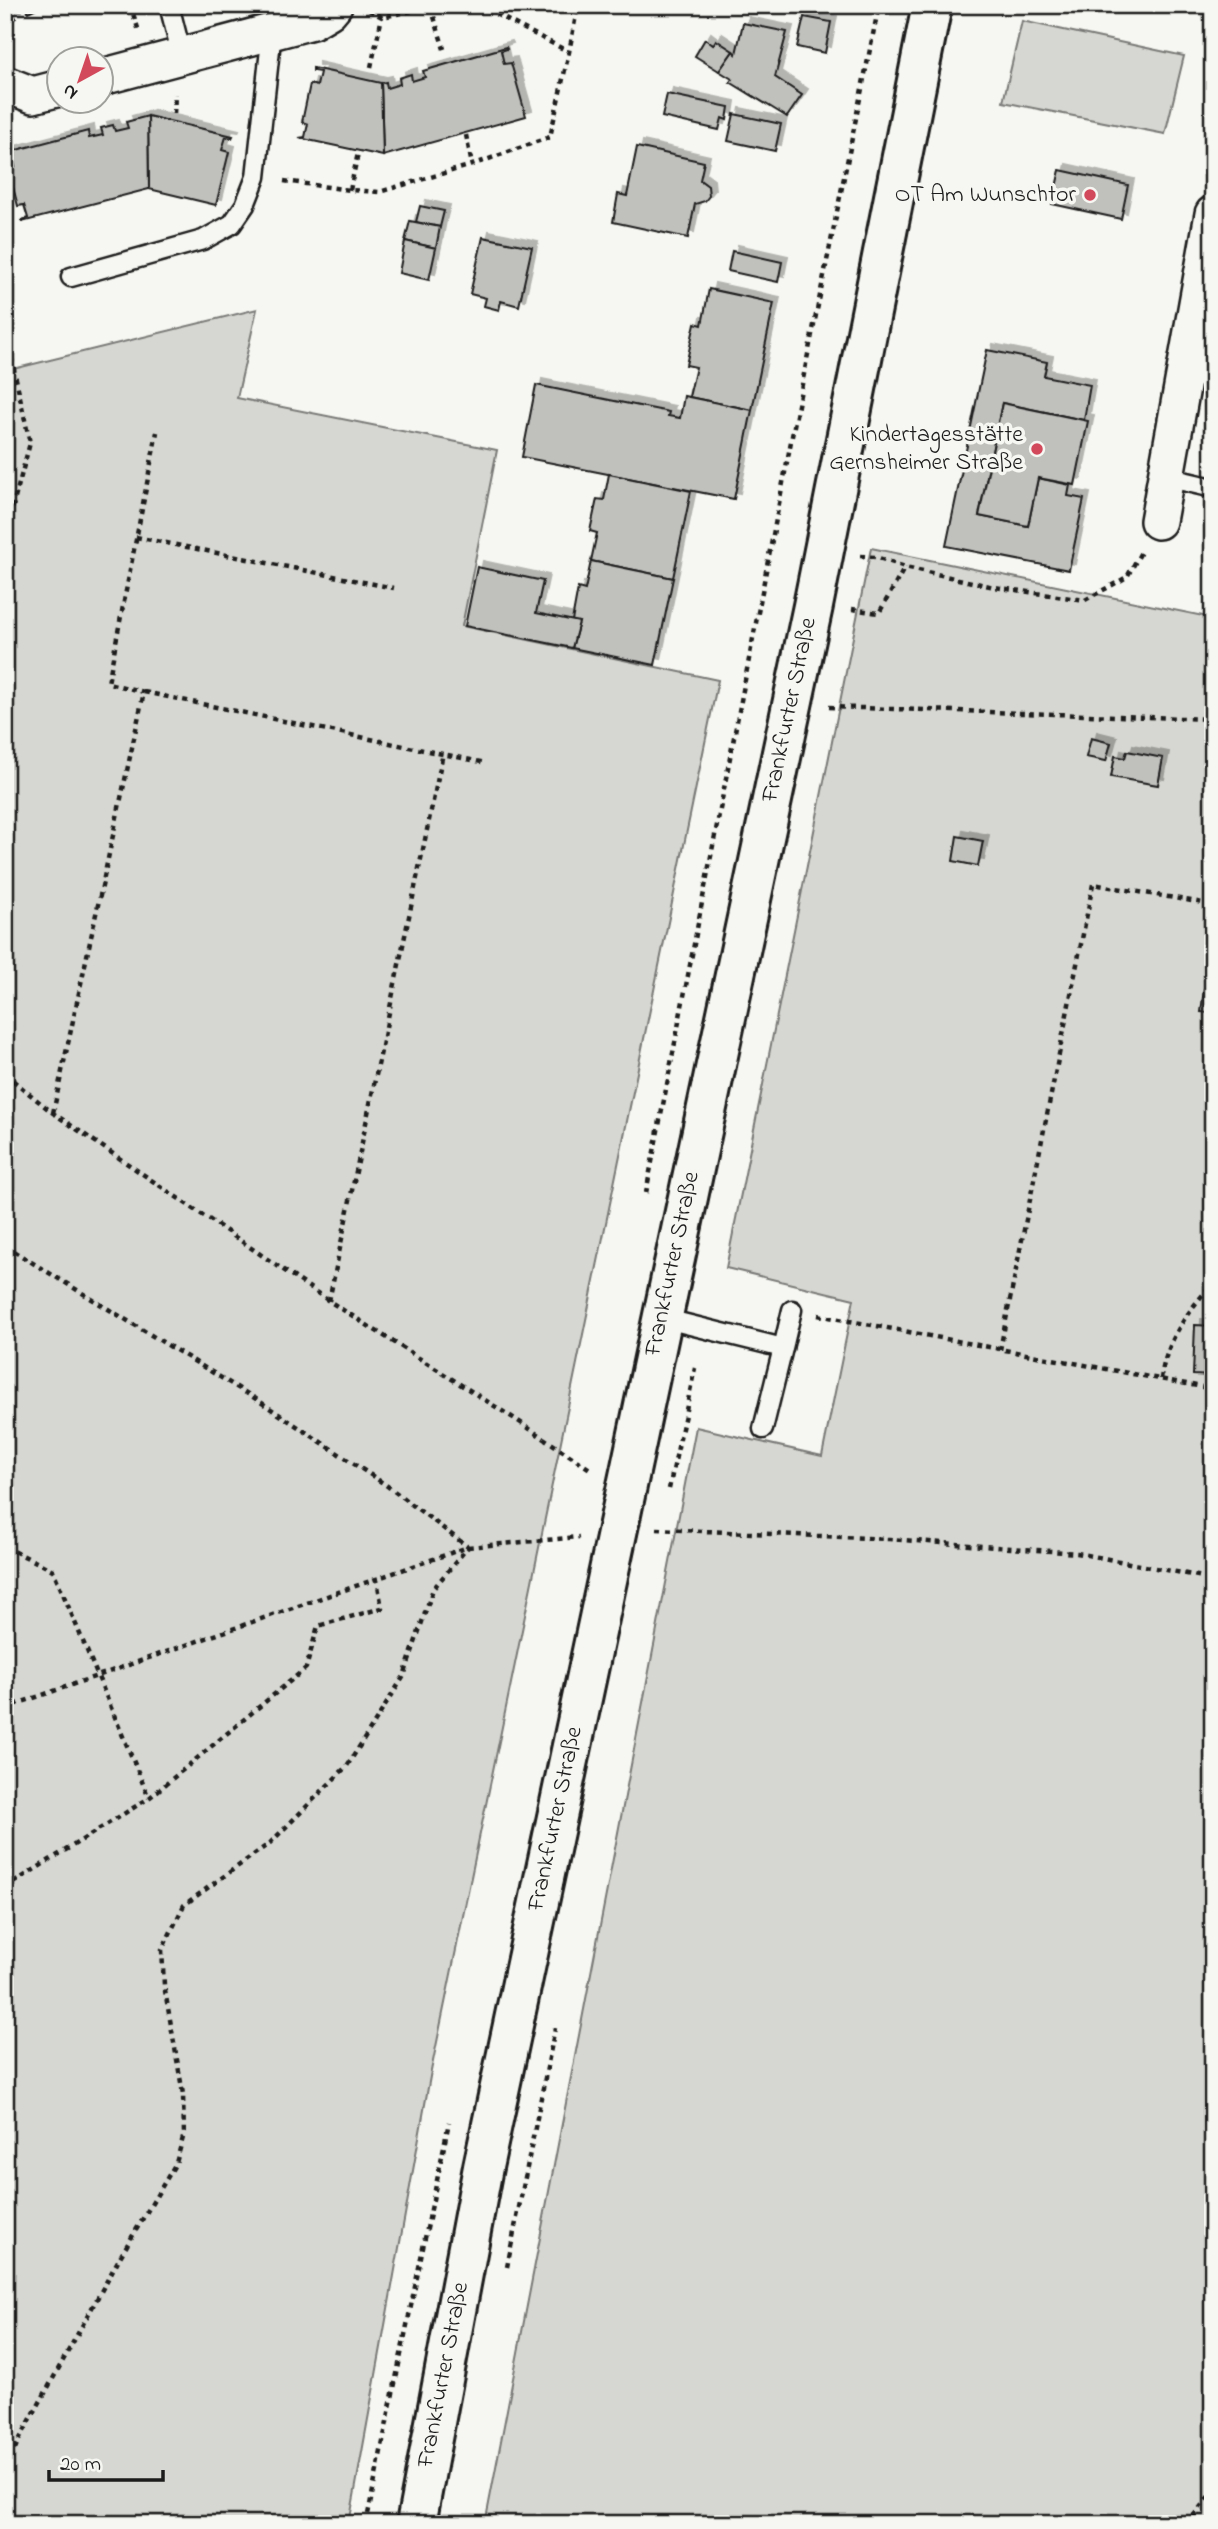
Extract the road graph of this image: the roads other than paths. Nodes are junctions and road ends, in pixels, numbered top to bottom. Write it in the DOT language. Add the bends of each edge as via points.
graph roads {
  1 [pos="169,5"];
  2 [pos="334,5"];
  3 [pos="932,5"];
  4 [pos="272,31"];
  5 [pos="182,56"];
  6 [pos="116,73"];
  7 [pos="5,84"];
  8 [pos="46,92"];
  9 [pos="1213,214"];
  10 [pos="71,277"];
  11 [pos="1166,477"];
  12 [pos="1213,488"];
  13 [pos="1158,522"];
  14 [pos="792,1310"];
  15 [pos="662,1318"];
  16 [pos="783,1348"];
  17 [pos="763,1429"];
  18 [pos="416,2524"];
  1 -- 5 [label="lane"];
  2 -- 4 [label="street" via="312,21"];
  3 -- 15 [label="main road, Frankfurter Straße" via="813,607"];
  4 -- 5 [label="street"];
  4 -- 10 [label="lane" via="256,177 232,224 203,240"];
  5 -- 6 [label="street"];
  7 -- 8 [label="street" via="33,95"];
  9 -- 11 [label="street"];
  11 -- 12 [label="lane"];
  11 -- 13 [label="street"];
  14 -- 16 [label="lane"];
  15 -- 16 [label="lane"];
  15 -- 18 [label="main road, Frankfurter Straße" via="611,1473 617,1535 484,2167"];
  16 -- 17 [label="lane"];
}
